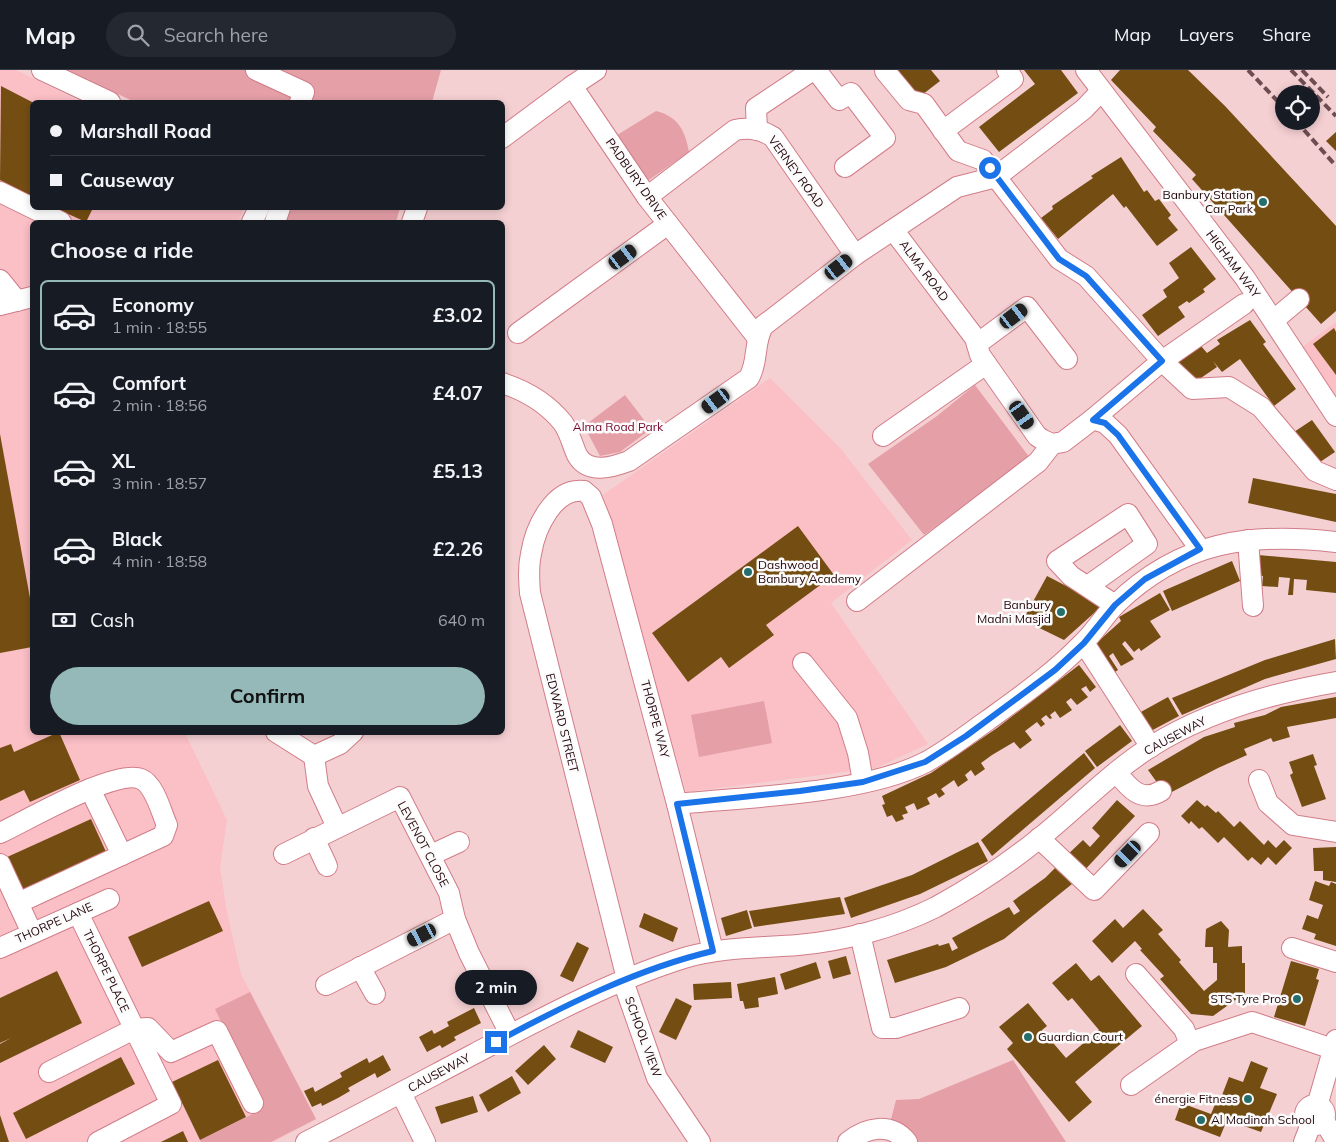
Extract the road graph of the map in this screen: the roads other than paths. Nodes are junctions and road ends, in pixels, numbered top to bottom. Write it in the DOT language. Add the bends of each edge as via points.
graph roads {
  1 [pos="42,70"];
  2 [pos="256,70"];
  3 [pos="596,70"];
  4 [pos="815,70"];
  5 [pos="1007,70"];
  6 [pos="1086,70"];
  7 [pos="884,71"];
  8 [pos="572,86"];
  9 [pos="1101,92"];
  10 [pos="106,100"];
  11 [pos="301,100"];
  12 [pos="757,130"];
  13 [pos="943,131"];
  14 [pos="505,136"];
  15 [pos="845,167"];
  16 [pos="996,177"];
  17 [pos="0,192"];
  18 [pos="647,197"];
  19 [pos="30,207"];
  20 [pos="37,210"];
  21 [pos="57,220"];
  22 [pos="668,224"];
  23 [pos="894,231"];
  24 [pos="854,255"];
  25 [pos="0,280"];
  26 [pos="1299,299"];
  27 [pos="16,301"];
  28 [pos="1244,304"];
  29 [pos="1274,320"];
  30 [pos="518,333"];
  31 [pos="757,337"];
  32 [pos="977,344"];
  33 [pos="1067,359"];
  34 [pos="1162,361"];
  35 [pos="986,364"];
  36 [pos="505,384"];
  37 [pos="1336,416"];
  38 [pos="1093,420"];
  39 [pos="883,436"];
  40 [pos="1052,444"];
  41 [pos="1336,480"];
  42 [pos="584,491"];
  43 [pos="1248,540"];
  44 [pos="1336,542"];
  45 [pos="1200,549"];
  46 [pos="1088,586"];
  47 [pos="857,601"];
  48 [pos="1115,605"];
  49 [pos="1254,606"];
  50 [pos="1084,643"];
  51 [pos="803,663"];
  52 [pos="1336,682"];
  53 [pos="281,735"];
  54 [pos="350,735"];
  55 [pos="1151,747"];
  56 [pos="314,756"];
  57 [pos="1117,773"];
  58 [pos="1260,780"];
  59 [pos="863,782"];
  60 [pos="90,789"];
  61 [pos="1161,791"];
  62 [pos="677,804"];
  63 [pos="336,827"];
  64 [pos="1336,832"];
  65 [pos="0,833"];
  66 [pos="1149,833"];
  67 [pos="314,838"];
  68 [pos="1039,838"];
  69 [pos="459,842"];
  70 [pos="284,854"];
  71 [pos="122,855"];
  72 [pos="431,856"];
  73 [pos="0,864"];
  74 [pos="328,866"];
  75 [pos="108,899"];
  76 [pos="18,903"];
  77 [pos="78,913"];
  78 [pos="455,919"];
  79 [pos="32,933"];
  80 [pos="860,934"];
  81 [pos="0,948"];
  82 [pos="1292,948"];
  83 [pos="713,951"];
  84 [pos="1336,962"];
  85 [pos="360,967"];
  86 [pos="1136,974"];
  87 [pos="625,980"];
  88 [pos="326,986"];
  89 [pos="375,994"];
  90 [pos="959,1008"];
  91 [pos="134,1029"];
  92 [pos="510,1034"];
  93 [pos="1190,1044"];
  94 [pos="1335,1044"];
  95 [pos="49,1072"];
  96 [pos="1131,1086"];
  97 [pos="401,1093"];
  98 [pos="254,1103"];
  99 [pos="1314,1123"];
  100 [pos="1336,1141"];
  101 [pos="98,1142"];
  102 [pos="306,1142"];
  103 [pos="425,1142"];
  104 [pos="700,1142"];
  105 [pos="848,1142"];
  106 [pos="908,1142"];
  1 -- 10 [label="street"];
  2 -- 11 [label="street" via="304,92"];
  3 -- 8 [label="street"];
  4 -- 12 [label="street" via="756,108"];
  4 -- 15 [label="street" via="839,100 851,93 885,138"];
  5 -- 13 [label="street" via="1013,79"];
  6 -- 9 [label="street, HIGHAM WAY"];
  7 -- 13 [label="street" via="909,100 924,104"];
  8 -- 14 [label="street"];
  8 -- 18 [label="street, PADBURY DRIVE"];
  9 -- 16 [label="street" via="1084,109"];
  9 -- 29 [label="street, HIGHAM WAY"];
  12 -- 18 [label="street, VERNEY ROAD" via="736,130"];
  12 -- 24 [label="street, VERNEY ROAD" via="773,137"];
  13 -- 16 [label="street" via="958,151 983,160"];
  16 -- 23 [label="street" via="958,188"];
  16 -- 34 [label="street" via="1059,259 1075,262"];
  17 -- 19 [label="street"];
  18 -- 22 [label="street, PADBURY DRIVE"];
  20 -- 21 [label="street"];
  22 -- 30 [label="street"];
  22 -- 31 [label="street, PADBURY DRIVE"];
  23 -- 24 [label="street, ALMA ROAD"];
  23 -- 32 [label="street, ALMA ROAD"];
  24 -- 31 [label="street, ALMA ROAD" via="763,326"];
  25 -- 27 [label="street"];
  26 -- 29 [label="street"];
  28 -- 34 [label="street"];
  29 -- 37 [label="street, HIGHAM WAY"];
  31 -- 36 [label="street" via="754,369 749,378 651,448 608,469 590,466 578,457 564,425 552,411 537,398"];
  32 -- 33 [label="street" via="1026,307"];
  32 -- 35 [label="street, ALMA ROAD"];
  34 -- 38 [label="street"];
  34 -- 41 [label="street" via="1192,389 1229,387 1261,407 1315,471"];
  35 -- 39 [label="street"];
  35 -- 40 [label="street, ALMA ROAD" via="1037,436"];
  38 -- 40 [label="street" via="1063,442"];
  38 -- 45 [label="street" via="1105,423 1118,435"];
  40 -- 47 [label="street" via="1038,462"];
  42 -- 62 [label="street, THORPE WAY" via="591,497 602,524"];
  42 -- 87 [label="street, EDWARD STREET" via="576,490 560,496 543,519 531,553 530,593"];
  43 -- 44 [label="street"];
  43 -- 45 [label="street"];
  43 -- 49 [label="street"];
  45 -- 48 [label="street" via="1145,579"];
  46 -- 48 [label="street"];
  48 -- 50 [label="street"];
  50 -- 55 [label="street"];
  50 -- 59 [label="street" via="1034,686 938,754 904,770"];
  51 -- 59 [label="street" via="847,718"];
  52 -- 55 [label="street, CAUSEWAY" via="1288,691 1246,704 1188,727"];
  53 -- 56 [label="street"];
  54 -- 56 [label="street" via="340,744"];
  55 -- 57 [label="street, CAUSEWAY"];
  56 -- 63 [label="street" via="318,786"];
  57 -- 61 [label="street" via="1138,794 1146,796"];
  57 -- 68 [label="street, CAUSEWAY"];
  58 -- 64 [label="street" via="1268,803 1293,826"];
  59 -- 62 [label="street"];
  60 -- 65 [label="street"];
  60 -- 71 [label="street"];
  60 -- 71 [label="street" via="119,778 140,779 154,796 167,825 166,830 162,836"];
  62 -- 83 [label="street, THORPE WAY"];
  63 -- 67 [label="street, LEVENOT CLOSE"];
  63 -- 72 [label="street, LEVENOT CLOSE" via="400,797"];
  66 -- 68 [label="street" via="1094,890"];
  67 -- 70 [label="street, LEVENOT CLOSE"];
  67 -- 74 [label="street"];
  68 -- 80 [label="street, CAUSEWAY" via="988,875 935,907"];
  69 -- 72 [label="street"];
  71 -- 76 [label="street"];
  72 -- 78 [label="street, LEVENOT CLOSE" via="449,893"];
  73 -- 76 [label="street"];
  75 -- 77 [label="street, THORPE LANE"];
  76 -- 79 [label="street"];
  77 -- 79 [label="street, THORPE LANE"];
  77 -- 91 [label="street, THORPE PLACE"];
  78 -- 85 [label="street"];
  78 -- 92 [label="street, LEVENOT CLOSE"];
  79 -- 81 [label="street, THORPE LANE"];
  80 -- 83 [label="street, CAUSEWAY" via="802,945"];
  80 -- 90 [label="street" via="882,1028 896,1028"];
  82 -- 84 [label="street"];
  83 -- 87 [label="street, CAUSEWAY"];
  85 -- 88 [label="street"];
  85 -- 89 [label="street"];
  86 -- 93 [label="street" via="1184,1029"];
  87 -- 92 [label="street, CAUSEWAY"];
  87 -- 104 [label="street, SCHOOL VIEW" via="656,1078"];
  91 -- 95 [label="street"];
  91 -- 98 [label="street" via="148,1028 171,1052 217,1031"];
  91 -- 101 [label="street, THORPE PLACE" via="171,1104"];
  92 -- 97 [label="street, CAUSEWAY"];
  93 -- 94 [label="street" via="1252,1022"];
  93 -- 96 [label="street"];
  94 -- 99 [label="street"];
  97 -- 102 [label="street, CAUSEWAY"];
  97 -- 103 [label="street"];
  99 -- 100 [label="street"];
  105 -- 106 [label="street" via="875,1128 887,1128"];
}
